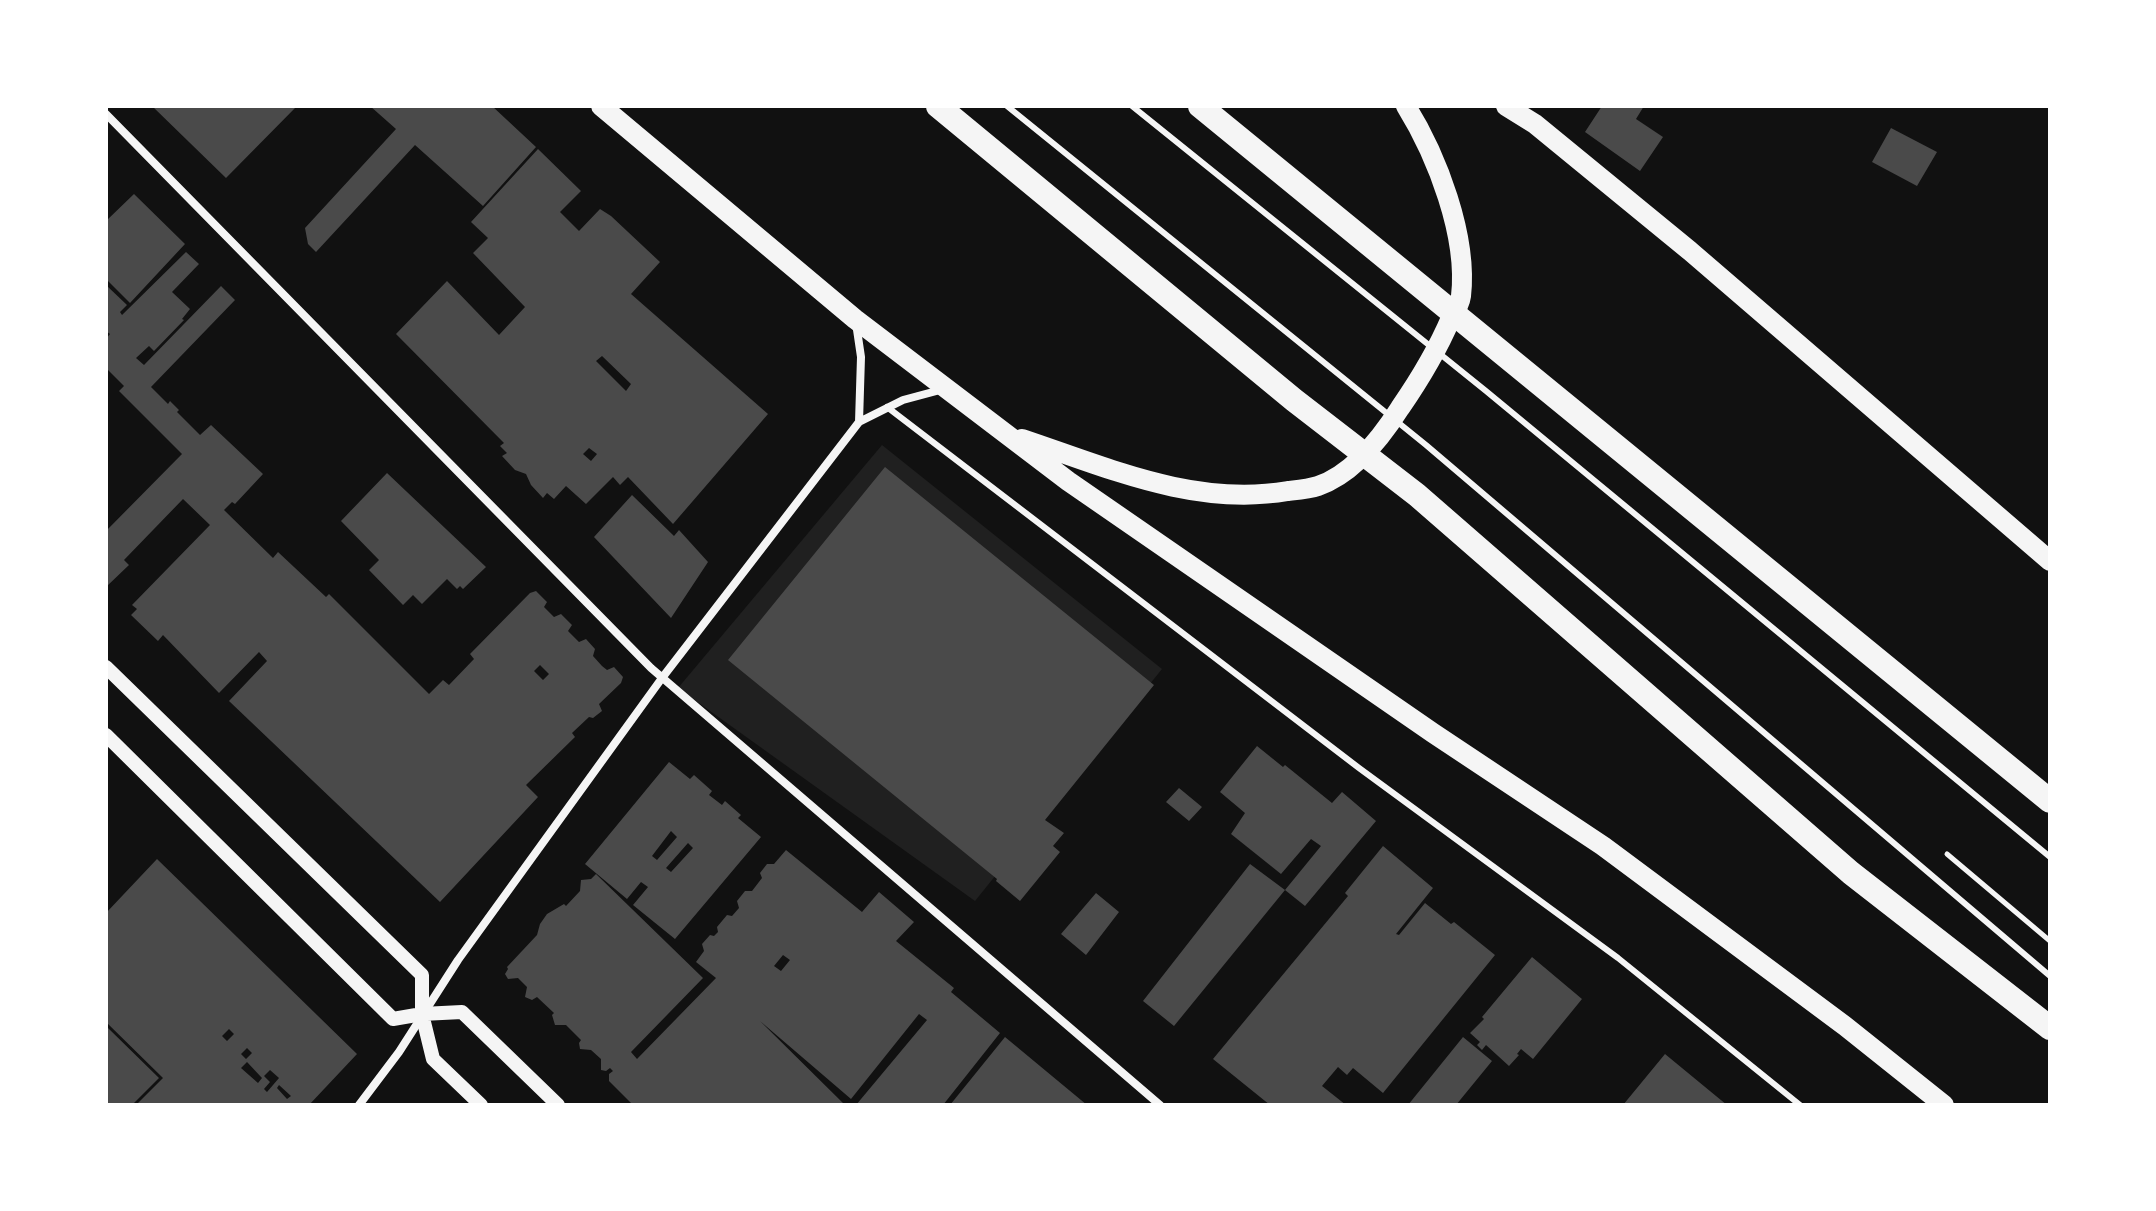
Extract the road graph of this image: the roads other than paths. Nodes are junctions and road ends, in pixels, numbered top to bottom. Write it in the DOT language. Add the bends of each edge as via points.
graph roads {
  1 [pos="601,106"];
  2 [pos="938,106"];
  3 [pos="1007,106"];
  4 [pos="1132,106"];
  5 [pos="1200,106"];
  6 [pos="1406,106"];
  7 [pos="1506,106"];
  8 [pos="106,114"];
  9 [pos="855,319"];
  10 [pos="946,389"];
  11 [pos="887,407"];
  12 [pos="859,422"];
  13 [pos="1004,433"];
  14 [pos="2050,561"];
  15 [pos="106,667"];
  16 [pos="662,678"];
  17 [pos="106,735"];
  18 [pos="2050,801"];
  19 [pos="2050,857"];
  20 [pos="2050,976"];
  21 [pos="422,1014"];
  22 [pos="2050,1028"];
  23 [pos="359,1105"];
  24 [pos="481,1105"];
  25 [pos="558,1105"];
  26 [pos="1160,1105"];
  27 [pos="1800,1105"];
  28 [pos="1944,1105"];
  1 -- 9 [label="main road"];
  2 -- 22 [label="highway" via="1417,495 1851,873"];
  3 -- 20 [label="lane" via="1426,445"];
  4 -- 19 [label="lane"];
  5 -- 18 [label="highway"];
  6 -- 13 [label="main road" via="1422,131 1450,205 1460,254 1461,298 1428,366 1393,420 1350,469 1318,486 1201,493 1152,483"];
  7 -- 14 [label="main road" via="1690,251"];
  8 -- 16 [label="street"];
  9 -- 10 [label="main road"];
  9 -- 12 [label="street" via="861,357"];
  10 -- 11 [label="street"];
  10 -- 13 [label="main road"];
  11 -- 12 [label="street"];
  11 -- 27 [label="lane" via="1618,958"];
  12 -- 16 [label="street"];
  13 -- 28 [label="main road" via="1603,846"];
  15 -- 21 [label="street" via="422,975"];
  16 -- 21 [label="street"];
  16 -- 26 [label="street"];
  17 -- 21 [label="street" via="393,1019"];
  21 -- 23 [label="street"];
  21 -- 24 [label="street" via="433,1059"];
  21 -- 25 [label="street" via="462,1012"];
}
